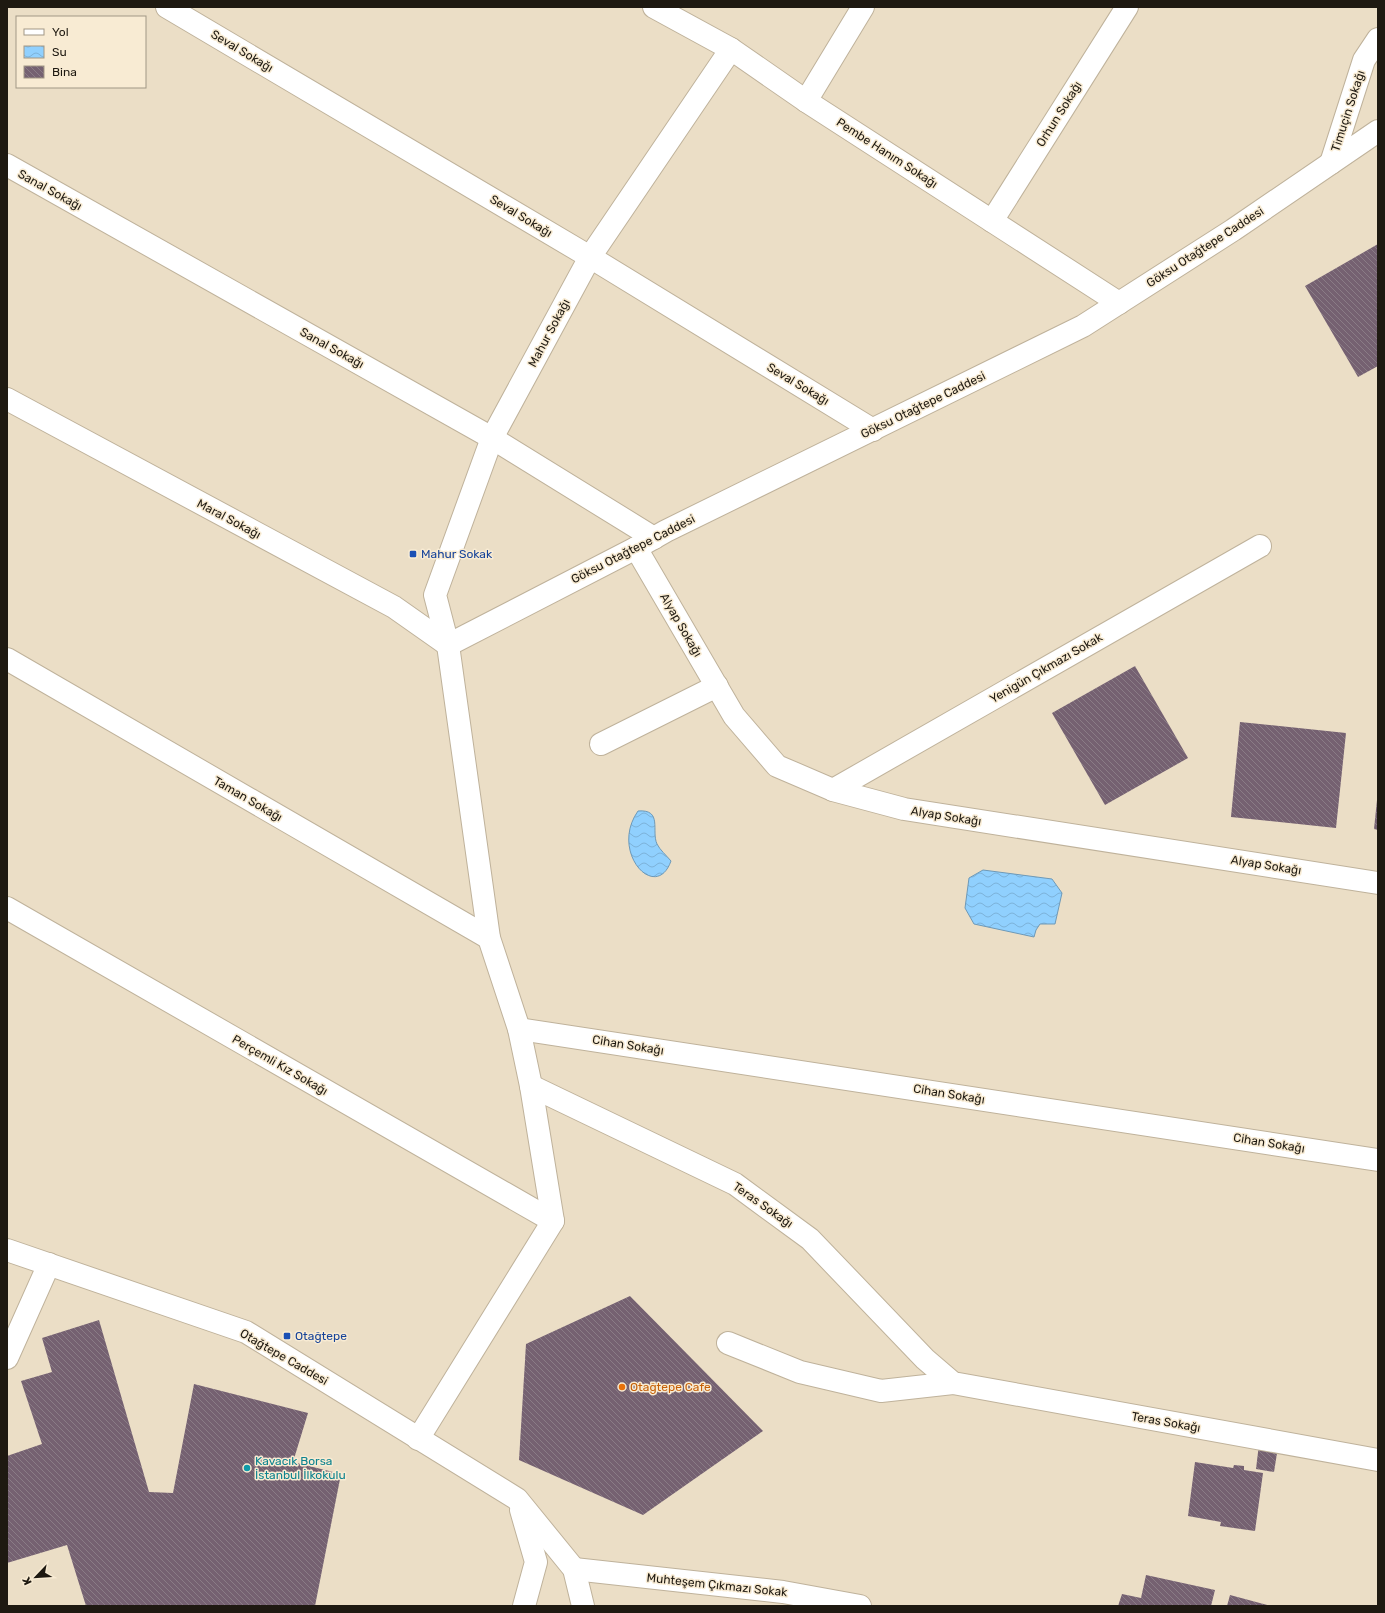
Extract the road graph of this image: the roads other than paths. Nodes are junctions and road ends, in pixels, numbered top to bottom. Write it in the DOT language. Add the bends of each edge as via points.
graph roads {
  1 [pos="167,7"];
  2 [pos="654,7"];
  3 [pos="863,7"];
  4 [pos="1126,7"];
  5 [pos="1378,38"];
  6 [pos="731,49"];
  7 [pos="806,101"];
  8 [pos="1378,131"];
  9 [pos="1330,163"];
  10 [pos="7,165"];
  11 [pos="992,221"];
  12 [pos="590,257"];
  13 [pos="1119,303"];
  14 [pos="7,399"];
  15 [pos="873,430"];
  16 [pos="492,438"];
  17 [pos="645,543"];
  18 [pos="1260,546"];
  19 [pos="448,645"];
  20 [pos="7,659"];
  21 [pos="717,686"];
  22 [pos="602,744"];
  23 [pos="833,790"];
  24 [pos="1378,883"];
  25 [pos="7,908"];
  26 [pos="489,938"];
  27 [pos="519,1029"];
  28 [pos="532,1086"];
  29 [pos="1378,1160"];
  30 [pos="553,1221"];
  31 [pos="7,1250"];
  32 [pos="49,1264"];
  33 [pos="728,1343"];
  34 [pos="7,1358"];
  35 [pos="953,1383"];
  36 [pos="418,1438"];
  37 [pos="1378,1460"];
  38 [pos="517,1499"];
  39 [pos="574,1569"];
  40 [pos="524,1606"];
  41 [pos="583,1606"];
  42 [pos="860,1606"];
  1 -- 12 [label="street, Seval Sokağı"];
  2 -- 6 [label="street, Pembe Hanım Sokağı"];
  3 -- 7 [label="street"];
  4 -- 11 [label="street, Orhun Sokağı"];
  5 -- 9 [label="street, Timuçin Sokağı" via="1364,60"];
  6 -- 7 [label="street, Pembe Hanım Sokağı"];
  6 -- 12 [label="street, Mahur Sokağı"];
  7 -- 11 [label="street, Pembe Hanım Sokağı"];
  8 -- 9 [label="street, Göksu Otağtepe Caddesi"];
  9 -- 13 [label="street, Göksu Otağtepe Caddesi" via="1233,230"];
  10 -- 16 [label="street, Sanal Sokağı"];
  11 -- 13 [label="street, Pembe Hanım Sokağı"];
  12 -- 15 [label="street, Seval Sokağı"];
  12 -- 16 [label="street, Mahur Sokağı"];
  13 -- 15 [label="street, Göksu Otağtepe Caddesi" via="1083,326"];
  14 -- 19 [label="street, Maral Sokağı" via="394,607"];
  15 -- 17 [label="street, Göksu Otağtepe Caddesi"];
  16 -- 17 [label="street, Sanal Sokağı"];
  16 -- 19 [label="street, Mahur Sokağı" via="435,595"];
  17 -- 19 [label="street, Göksu Otağtepe Caddesi"];
  17 -- 21 [label="street, Alyap Sokağı"];
  18 -- 23 [label="street, Yenigün Çıkmazı Sokak"];
  19 -- 26 [label="street, Mahur Sokağı"];
  20 -- 26 [label="street, Taman Sokağı"];
  21 -- 22 [label="street"];
  21 -- 23 [label="street, Alyap Sokağı" via="734,716 777,766"];
  23 -- 24 [label="street, Alyap Sokağı" via="904,809"];
  25 -- 30 [label="street, Perçemli Kız Sokağı"];
  26 -- 27 [label="street, Mahur Sokağı"];
  27 -- 28 [label="street, Mahur Sokağı"];
  27 -- 29 [label="street, Cihan Sokağı"];
  28 -- 30 [label="street, Mahur Sokağı"];
  28 -- 35 [label="street, Teras Sokağı" via="735,1184 810,1238 925,1359"];
  30 -- 36 [label="street"];
  31 -- 32 [label="street, Otağtepe Caddesi"];
  32 -- 34 [label="street"];
  32 -- 36 [label="street, Otağtepe Caddesi" via="246,1332"];
  33 -- 35 [label="street, Teras Sokağı" via="800,1372 881,1391"];
  35 -- 37 [label="street, Teras Sokağı"];
  36 -- 38 [label="street, Otağtepe Caddesi"];
  38 -- 39 [label="street, Otağtepe Caddesi"];
  38 -- 40 [label="street" via="536,1562"];
  39 -- 41 [label="street"];
  39 -- 42 [label="street, Muhteşem Çıkmazı Sokak" via="783,1592"];
}
